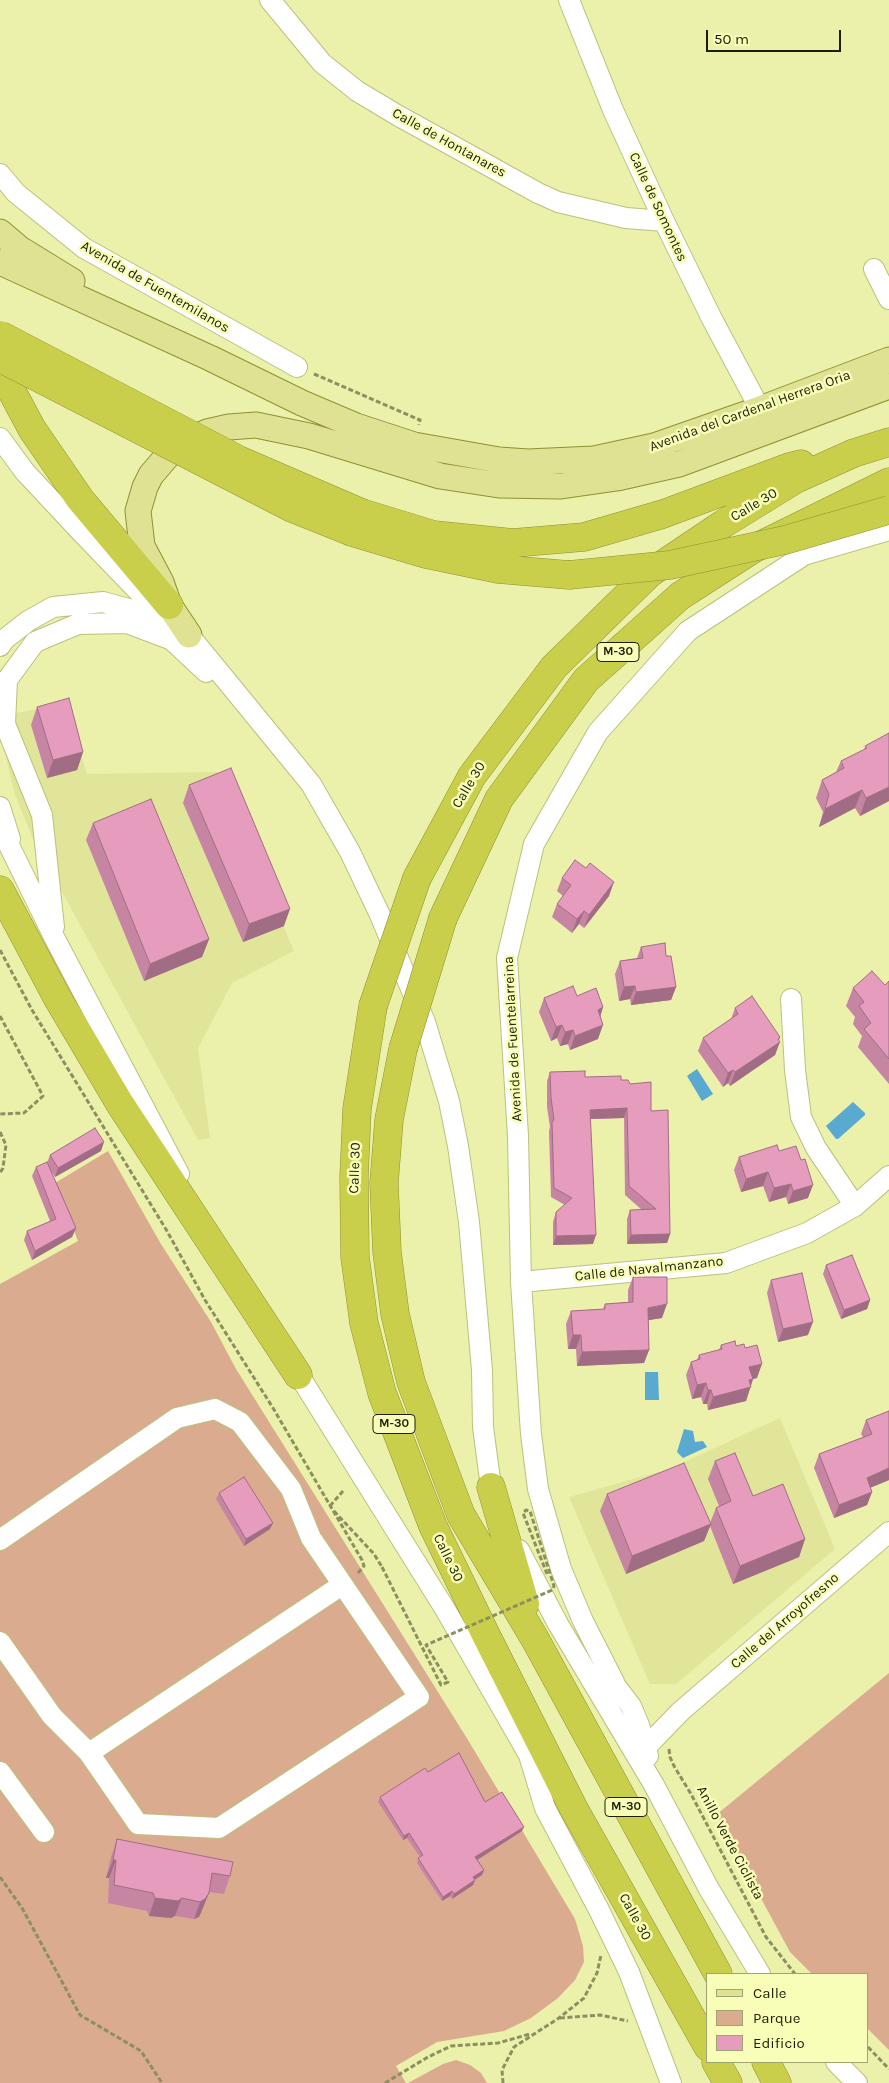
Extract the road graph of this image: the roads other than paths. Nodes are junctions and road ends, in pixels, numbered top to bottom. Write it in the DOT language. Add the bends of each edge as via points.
graph roads {
  1 [pos="270,0"];
  2 [pos="569,0"];
  3 [pos="0,174"];
  4 [pos="664,221"];
  5 [pos="0,232"];
  6 [pos="0,262"];
  7 [pos="874,269"];
  8 [pos="889,299"];
  9 [pos="0,335"];
  10 [pos="0,358"];
  11 [pos="210,358"];
  12 [pos="889,360"];
  13 [pos="297,367"];
  14 [pos="0,369"];
  15 [pos="889,386"];
  16 [pos="760,409"];
  17 [pos="0,438"];
  18 [pos="889,442"];
  19 [pos="854,453"];
  20 [pos="889,482"];
  21 [pos="889,510"];
  22 [pos="357,523"];
  23 [pos="889,530"];
  24 [pos="169,606"];
  25 [pos="180,637"];
  26 [pos="0,646"];
  27 [pos="0,807"];
  28 [pos="0,827"];
  29 [pos="18,864"];
  30 [pos="0,890"];
  31 [pos="55,940"];
  32 [pos="791,999"];
  33 [pos="889,1176"];
  34 [pos="855,1206"];
  35 [pos="521,1282"];
  36 [pos="298,1375"];
  37 [pos="491,1487"];
  38 [pos="889,1532"];
  39 [pos="0,1540"];
  40 [pos="543,1582"];
  41 [pos="342,1584"];
  42 [pos="535,1639"];
  43 [pos="0,1642"];
  44 [pos="614,1682"];
  45 [pos="681,1711"];
  46 [pos="639,1725"];
  47 [pos="646,1746"];
  48 [pos="88,1753"];
  49 [pos="529,1755"];
  50 [pos="0,1772"];
  51 [pos="654,1785"];
  52 [pos="574,1809"];
  53 [pos="44,1832"];
  54 [pos="717,1973"];
  55 [pos="759,1973"];
  56 [pos="706,2043"];
  57 [pos="717,2063"];
  58 [pos="767,2063"];
  59 [pos="837,2063"];
  60 [pos="672,2083"];
  61 [pos="728,2083"];
  62 [pos="778,2083"];
  63 [pos="858,2083"];
  1 -- 4 [label="street, Calle de Hontanares" via="322,63 357,91 406,120 558,202 626,218"];
  2 -- 4 [label="street, Calle de Somontes" via="613,110"];
  3 -- 13 [label="street, Avenida de Fuentemilanos" via="16,193 84,248"];
  4 -- 16 [label="street, Calle de Somontes"];
  5 -- 11 [label="main road" via="20,249 92,293"];
  6 -- 11 [label="main road"];
  7 -- 8 [label="street"];
  9 -- 22 [label="highway, bridge"];
  10 -- 22 [label="highway, bridge" via="292,508"];
  11 -- 16 [label="main road, Avenida del Cardenal Herrera Oria" via="327,414 383,436 414,445 499,460 594,459 662,444"];
  12 -- 16 [label="main road, Avenida del Cardenal Herrera Oria"];
  14 -- 24 [label="highway" via="32,429 80,499"];
  15 -- 24 [label="main road, Avenida del Cardenal Herrera Oria" via="679,464 618,478 560,486 499,485 440,476 309,436 256,425 207,432 169,454 145,487 138,511 142,546 161,582"];
  17 -- 25 [label="street" via="25,472"];
  18 -- 19 [label="highway, Calle 30 / M-30"];
  19 -- 22 [label="highway" via="789,467 663,514 584,537 513,543"];
  19 -- 52 [label="highway, Calle 30 / M-30, bridge" via="788,484 650,573 554,667 472,776 417,878 373,1006 357,1109 354,1177 355,1257 364,1323 380,1384 433,1526"];
  20 -- 42 [label="highway, M-30, bridge" via="753,549 680,596 586,680 500,799 443,918 403,1049 389,1120 384,1182 387,1252 395,1314 411,1382 461,1514"];
  21 -- 22 [label="highway, bridge" via="785,540 670,565 569,575 498,569 426,554"];
  23 -- 35 [label="street, Avenida de Fuentelarreina" via="804,555 688,631 598,732 534,844 507,958 518,1136"];
  24 -- 25 [label="main road, Avenida del Cardenal Herrera Oria"];
  25 -- 26 [label="street" via="143,613 103,602 54,607 28,621"];
  25 -- 31 [label="street" via="127,623 78,624 35,642 7,680 4,724 42,815"];
  25 -- 37 [label="street" via="247,708 311,784 350,852 425,1022 449,1101 469,1222 482,1370 483,1427"];
  27 -- 29 [label="street"];
  28 -- 29 [label="street"];
  29 -- 31 [label="street"];
  30 -- 36 [label="highway" via="58,999 120,1104"];
  31 -- 36 [label="street" via="183,1181"];
  32 -- 34 [label="street" via="801,1117 816,1148"];
  33 -- 34 [label="street, Calle de Navalmanzano"];
  34 -- 35 [label="street, Calle de Navalmanzano" via="807,1233 726,1263"];
  35 -- 44 [label="street, Avenida de Fuentelarreina" via="538,1489 561,1569"];
  36 -- 49 [label="street" via="445,1609"];
  37 -- 40 [label="street" via="524,1561"];
  37 -- 42 [label="highway"];
  38 -- 45 [label="street, Calle del Arroyofresno"];
  39 -- 41 [label="street" via="177,1418 215,1409 240,1422 291,1489 311,1538"];
  40 -- 44 [label="street, Avenida de Fuentelarreina"];
  40 -- 51 [label="street"];
  41 -- 48 [label="street"];
  41 -- 48 [label="street" via="419,1697 218,1828 138,1824"];
  42 -- 54 [label="highway, M-30"];
  43 -- 48 [label="street" via="52,1716"];
  44 -- 46 [label="street, Avenida de Fuentelarreina" via="631,1706"];
  45 -- 46 [label="street, Calle del Arroyofresno"];
  45 -- 47 [label="street, Calle del Arroyofresno"];
  46 -- 47 [label="street, Avenida de Fuentelarreina"];
  47 -- 51 [label="street, Avenida de Fuentelarreina"];
  49 -- 52 [label="highway"];
  49 -- 60 [label="street" via="545,1808 629,1972"];
  50 -- 53 [label="street"];
  51 -- 55 [label="street"];
  52 -- 56 [label="highway, Calle 30 / M-30"];
  57 -- 61 [label="highway"];
  58 -- 62 [label="highway"];
  59 -- 63 [label="street"];
}
